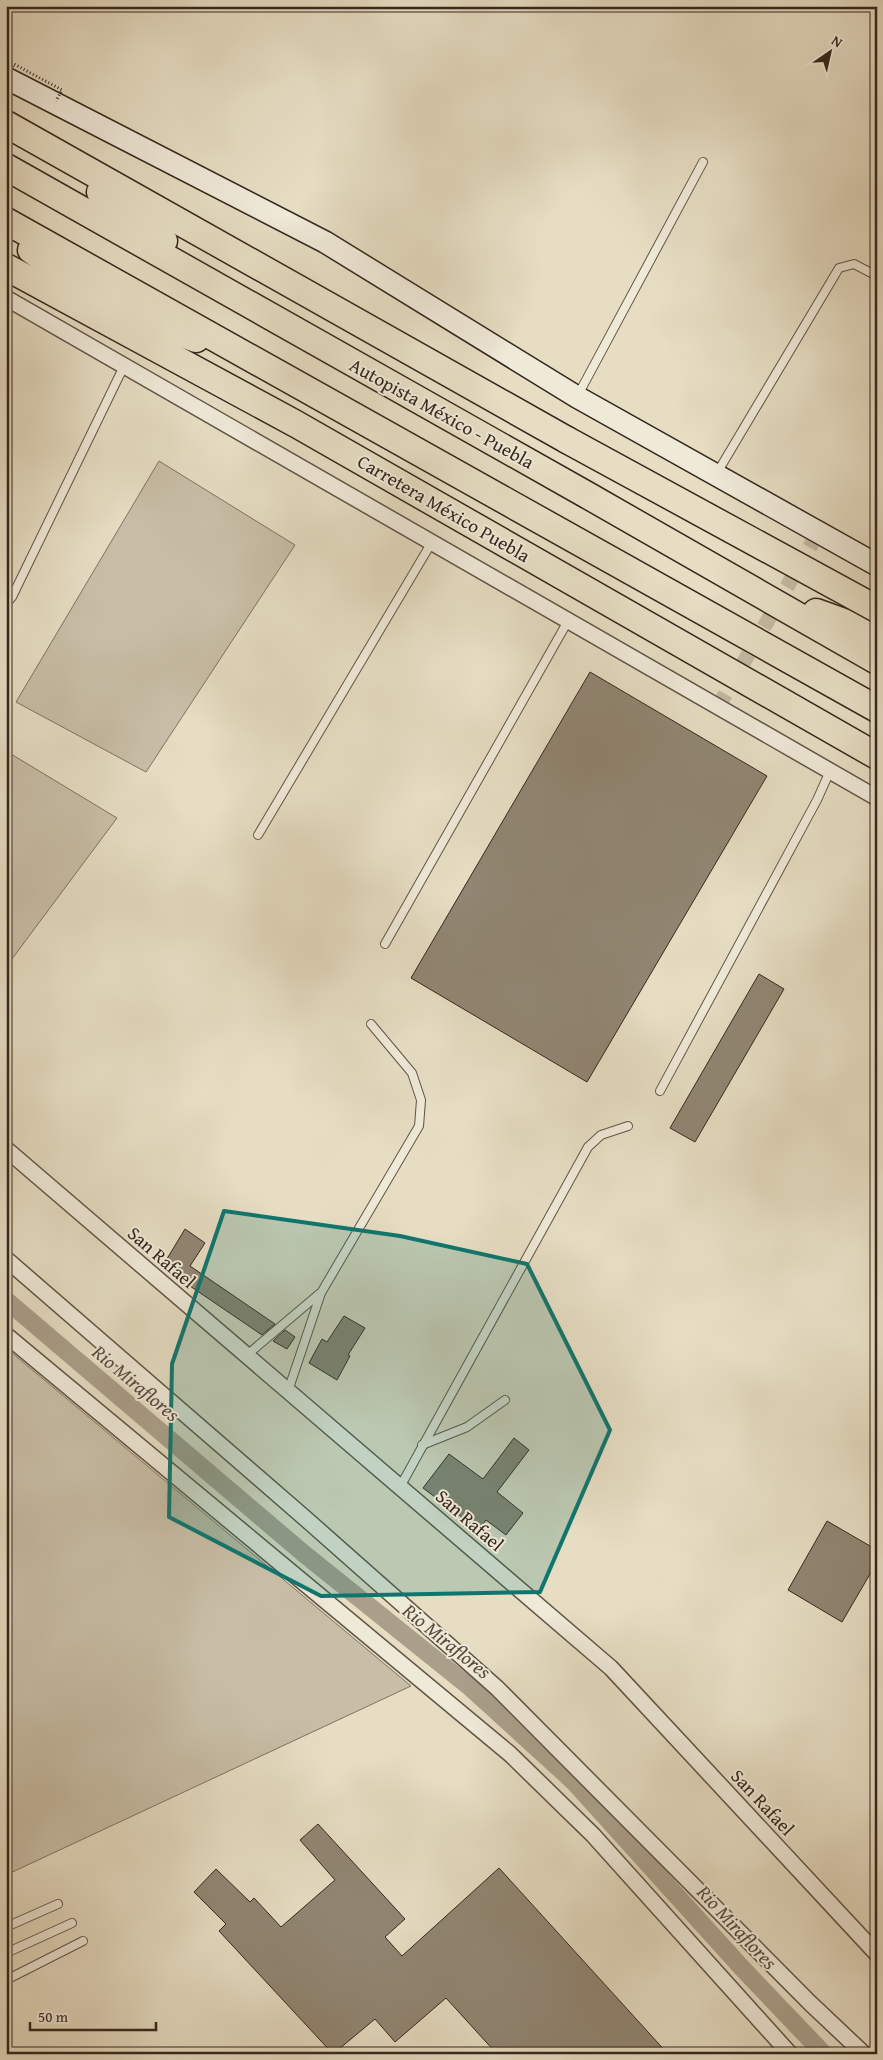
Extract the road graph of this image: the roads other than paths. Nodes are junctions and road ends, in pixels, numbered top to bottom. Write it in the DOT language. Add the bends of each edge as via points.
graph roads {
  1 [pos="6,78"];
  2 [pos="15,129"];
  3 [pos="703,162"];
  4 [pos="6,167"];
  5 [pos="6,221"];
  6 [pos="6,231"];
  7 [pos="10,270"];
  8 [pos="877,276"];
  9 [pos="6,298"];
  10 [pos="242,300"];
  11 [pos="116,311"];
  12 [pos="242,352"];
  13 [pos="124,366"];
  14 [pos="224,385"];
  15 [pos="577,397"];
  16 [pos="716,475"];
  17 [pos="432,542"];
  18 [pos="877,565"];
  19 [pos="751,588"];
  20 [pos="6,604"];
  21 [pos="877,609"];
  22 [pos="568,620"];
  23 [pos="877,634"];
  24 [pos="877,662"];
  25 [pos="877,709"];
  26 [pos="877,756"];
  27 [pos="830,771"];
  28 [pos="877,798"];
  29 [pos="258,835"];
  30 [pos="385,944"];
  31 [pos="371,1024"];
  32 [pos="660,1091"];
  33 [pos="628,1126"];
  34 [pos="6,1150"];
  35 [pos="6,1259"];
  36 [pos="321,1292"];
  37 [pos="6,1335"];
  38 [pos="246,1355"];
  39 [pos="288,1391"];
  40 [pos="505,1400"];
  41 [pos="422,1445"];
  42 [pos="400,1486"];
  43 [pos="58,1904"];
  44 [pos="72,1923"];
  45 [pos="6,1927"];
  46 [pos="83,1941"];
  47 [pos="6,1953"];
  48 [pos="877,1954"];
  49 [pos="6,1980"];
  50 [pos="790,2054"];
  51 [pos="864,2054"];
  1 -- 15 [label="main road" via="325,242"];
  2 -- 10 [label="highway"];
  2 -- 21 [label="highway, bridge" via="567,440"];
  3 -- 15 [label="lane"];
  4 -- 10 [label="highway, Autopista México - Puebla"];
  5 -- 12 [label="highway"];
  6 -- 11 [label="highway"];
  7 -- 11 [label="highway"];
  7 -- 14 [label="highway, Carretera México Puebla"];
  8 -- 16 [label="lane" via="854,264 839,268"];
  9 -- 13 [label="street"];
  10 -- 19 [label="highway, Autopista México - Puebla"];
  11 -- 12 [label="highway"];
  11 -- 14 [label="highway"];
  12 -- 25 [label="highway"];
  13 -- 17 [label="street"];
  13 -- 20 [label="lane"];
  14 -- 26 [label="highway, Carretera México Puebla"];
  15 -- 16 [label="main road"];
  16 -- 18 [label="main road"];
  17 -- 22 [label="street"];
  17 -- 29 [label="lane"];
  19 -- 23 [label="highway"];
  19 -- 24 [label="highway, Autopista México - Puebla"];
  22 -- 27 [label="street"];
  22 -- 30 [label="lane"];
  27 -- 28 [label="street"];
  27 -- 32 [label="lane"];
  31 -- 36 [label="lane" via="412,1073 421,1100 419,1126"];
  33 -- 41 [label="lane" via="601,1135 588,1147"];
  34 -- 38 [label="street, San Rafael"];
  35 -- 51 [label="street" via="497,1688"];
  36 -- 38 [label="lane"];
  36 -- 39 [label="lane"];
  37 -- 50 [label="street" via="510,1754 593,1835"];
  38 -- 39 [label="street, San Rafael"];
  39 -- 42 [label="street, San Rafael"];
  40 -- 41 [label="lane" via="467,1427"];
  41 -- 42 [label="lane"];
  42 -- 48 [label="street, San Rafael" via="611,1668"];
  43 -- 45 [label="lane"];
  44 -- 47 [label="lane"];
  46 -- 49 [label="lane"];
}
